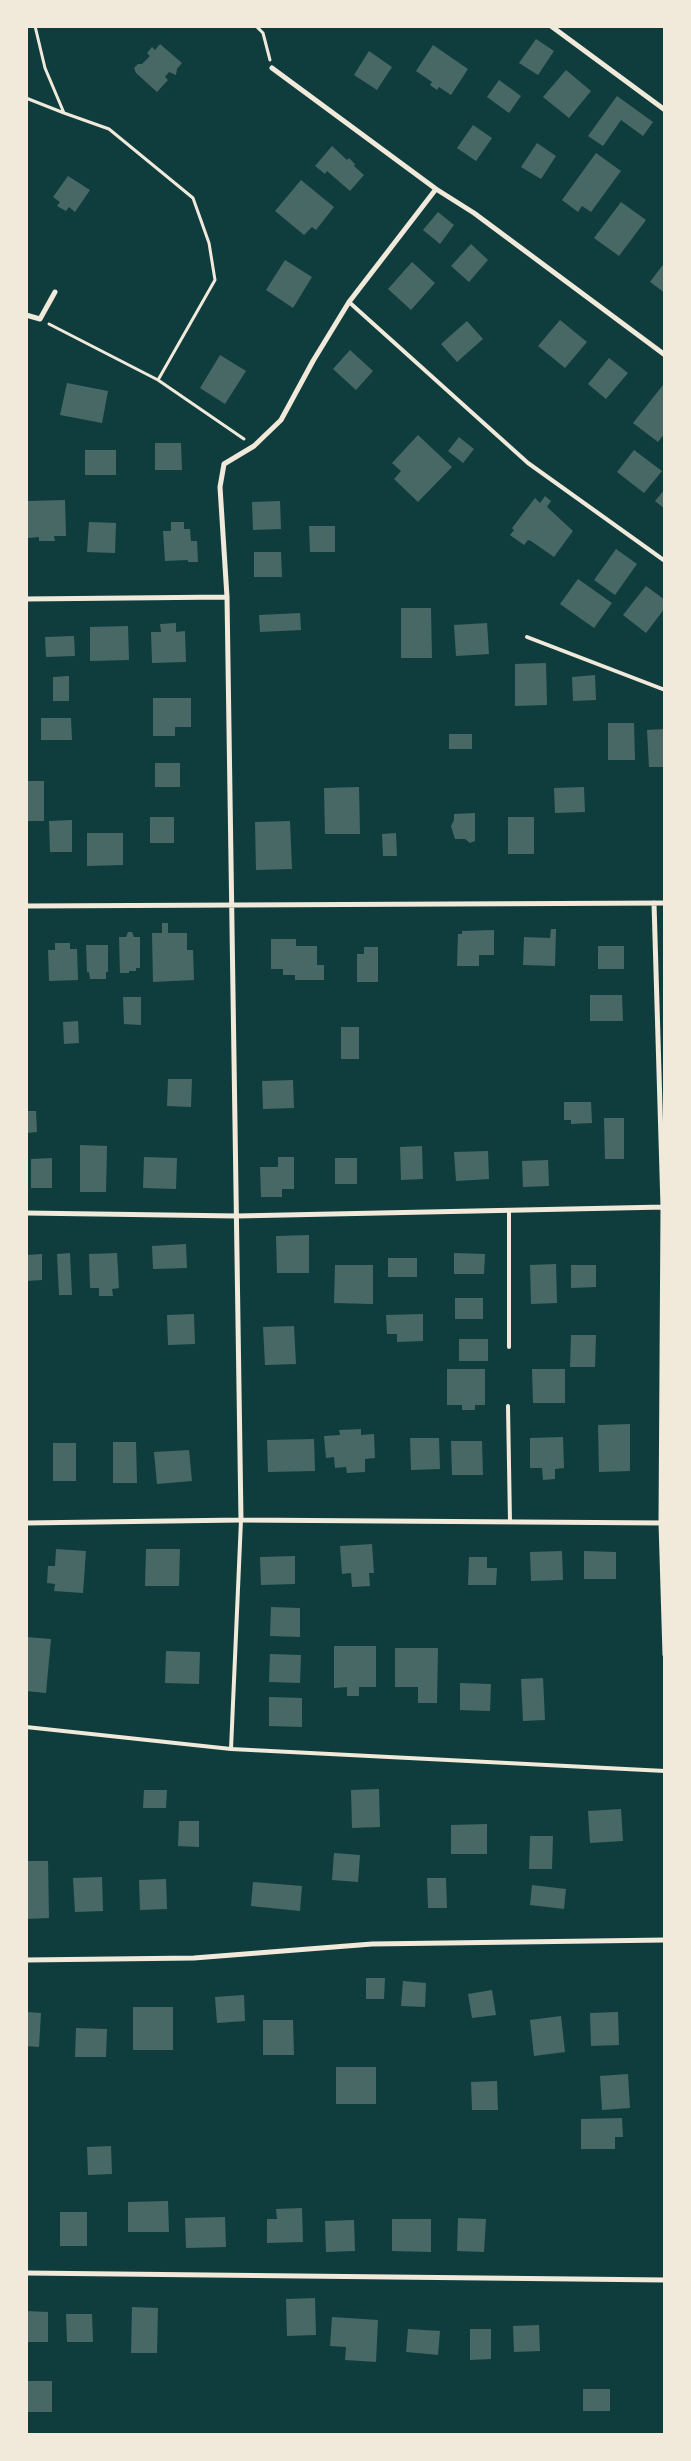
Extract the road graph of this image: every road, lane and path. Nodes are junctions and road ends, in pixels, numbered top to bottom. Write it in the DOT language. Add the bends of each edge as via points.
graph roads {
  1 [pos="35,26"];
  2 [pos="256,26"];
  3 [pos="551,26"];
  4 [pos="272,68"];
  5 [pos="26,98"];
  6 [pos="665,110"];
  7 [pos="64,113"];
  8 [pos="436,189"];
  9 [pos="54,292"];
  10 [pos="349,302"];
  11 [pos="26,315"];
  12 [pos="40,319"];
  13 [pos="665,355"];
  14 [pos="158,380"];
  15 [pos="254,446"];
  16 [pos="665,560"];
  17 [pos="227,597"];
  18 [pos="26,599"];
  19 [pos="528,637"];
  20 [pos="665,690"];
  21 [pos="654,903"];
  22 [pos="665,903"];
  23 [pos="233,905"];
  24 [pos="26,906"];
  25 [pos="664,1207"];
  26 [pos="509,1210"];
  27 [pos="26,1213"];
  28 [pos="238,1216"];
  29 [pos="509,1347"];
  30 [pos="508,1406"];
  31 [pos="241,1520"];
  32 [pos="510,1522"];
  33 [pos="26,1523"];
  34 [pos="663,1523"];
  35 [pos="665,1655"];
  36 [pos="26,1727"];
  37 [pos="231,1749"];
  38 [pos="665,1772"];
  39 [pos="665,1940"];
  40 [pos="26,1960"];
  41 [pos="26,2273"];
  42 [pos="665,2280"];
  1 -- 7 [label="path" via="45,68"];
  2 -- 4 [label="path" via="263,33"];
  3 -- 6 [label="street"];
  4 -- 8 [label="street"];
  5 -- 7 [label="path"];
  7 -- 14 [label="path" via="109,129 193,198 210,243 216,280"];
  8 -- 10 [label="street"];
  8 -- 13 [label="street" via="474,213"];
  9 -- 12 [label="street"];
  10 -- 15 [label="street" via="281,420"];
  10 -- 16 [label="lane" via="528,463"];
  11 -- 12 [label="street"];
  12 -- 14 [label="path"];
  14 -- 15 [label="path"];
  15 -- 17 [label="street" via="224,464 220,487"];
  17 -- 18 [label="street"];
  17 -- 23 [label="street"];
  19 -- 20 [label="lane"];
  21 -- 22 [label="street"];
  21 -- 23 [label="street"];
  21 -- 25 [label="street"];
  23 -- 24 [label="street"];
  23 -- 28 [label="street"];
  25 -- 26 [label="street"];
  25 -- 34 [label="street"];
  26 -- 28 [label="street"];
  26 -- 29 [label="lane"];
  27 -- 28 [label="street"];
  28 -- 31 [label="street"];
  30 -- 32 [label="lane"];
  31 -- 32 [label="street"];
  31 -- 33 [label="street"];
  31 -- 37 [label="lane"];
  32 -- 34 [label="street"];
  34 -- 35 [label="street"];
  36 -- 37 [label="lane"];
  37 -- 38 [label="lane"];
  39 -- 40 [label="street" via="372,1944 194,1958"];
  41 -- 42 [label="street"];
}
